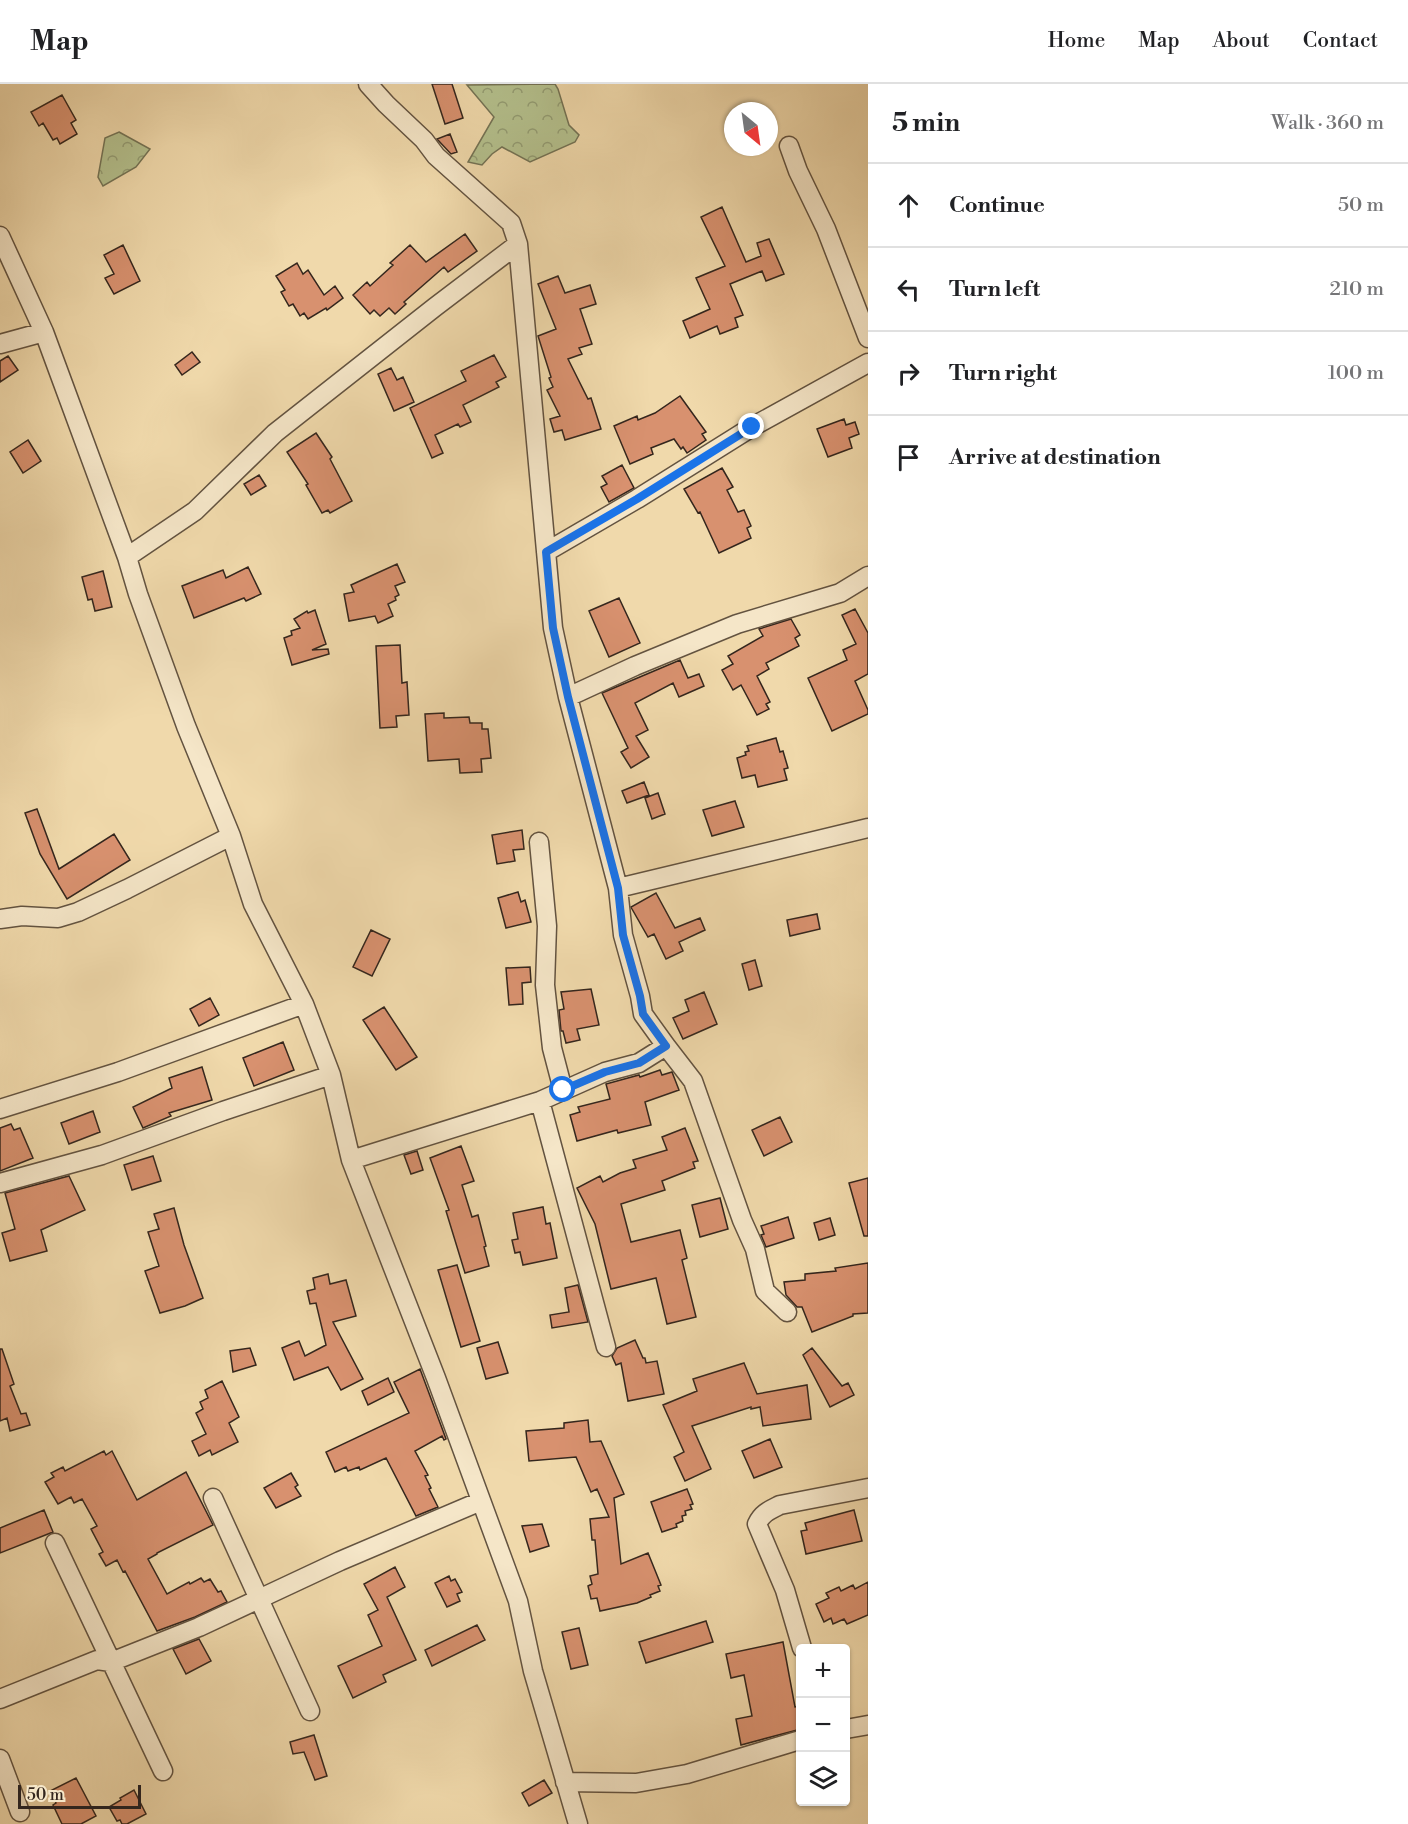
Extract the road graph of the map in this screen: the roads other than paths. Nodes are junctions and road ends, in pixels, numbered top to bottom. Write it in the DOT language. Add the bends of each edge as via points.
graph roads {
  1 [pos="368,84"];
  2 [pos="789,146"];
  3 [pos="0,236"];
  4 [pos="518,244"];
  5 [pos="44,332"];
  6 [pos="868,338"];
  7 [pos="0,345"];
  8 [pos="868,363"];
  9 [pos="546,552"];
  10 [pos="128,557"];
  11 [pos="868,576"];
  12 [pos="568,697"];
  13 [pos="868,828"];
  14 [pos="231,836"];
  15 [pos="539,842"];
  16 [pos="618,888"];
  17 [pos="0,919"];
  18 [pos="304,1004"];
  19 [pos="666,1046"];
  20 [pos="331,1075"];
  21 [pos="563,1090"];
  22 [pos="540,1101"];
  23 [pos="0,1109"];
  24 [pos="351,1160"];
  25 [pos="0,1183"];
  26 [pos="787,1312"];
  27 [pos="606,1347"];
  28 [pos="868,1488"];
  29 [pos="213,1498"];
  30 [pos="481,1501"];
  31 [pos="55,1543"];
  32 [pos="259,1599"];
  33 [pos="801,1644"];
  34 [pos="111,1662"];
  35 [pos="0,1699"];
  36 [pos="310,1711"];
  37 [pos="868,1725"];
  38 [pos="850,1728"];
  39 [pos="796,1741"];
  40 [pos="0,1759"];
  41 [pos="163,1771"];
  42 [pos="565,1782"];
  43 [pos="20,1812"];
  44 [pos="578,1824"];
  1 -- 4 [label="street" via="436,156 511,223"];
  2 -- 6 [label="street"];
  3 -- 5 [label="street"];
  4 -- 9 [label="street"];
  4 -- 10 [label="street" via="275,433 195,511"];
  5 -- 7 [label="street"];
  5 -- 10 [label="street"];
  8 -- 9 [label="street" via="752,427"];
  9 -- 12 [label="street" via="553,628"];
  10 -- 14 [label="street" via="186,726"];
  11 -- 12 [label="street" via="840,593 737,624"];
  12 -- 16 [label="street"];
  13 -- 16 [label="street"];
  14 -- 17 [label="street" via="78,912 58,918"];
  14 -- 18 [label="street" via="253,904"];
  15 -- 21 [label="street" via="547,926 545,985 552,1048"];
  16 -- 19 [label="street" via="623,935 643,1014"];
  18 -- 20 [label="street"];
  18 -- 23 [label="street" via="118,1072"];
  19 -- 21 [label="street" via="639,1063"];
  19 -- 26 [label="street" via="693,1081 755,1249 765,1291"];
  20 -- 24 [label="street"];
  20 -- 25 [label="street" via="102,1155"];
  21 -- 22 [label="street"];
  22 -- 24 [label="street"];
  22 -- 27 [label="street"];
  24 -- 30 [label="street"];
  28 -- 33 [label="street" via="780,1505 760,1517 757,1524 785,1590"];
  29 -- 32 [label="street"];
  30 -- 32 [label="street"];
  30 -- 42 [label="street" via="518,1601 533,1671"];
  31 -- 34 [label="street"];
  32 -- 34 [label="street"];
  32 -- 36 [label="street"];
  34 -- 35 [label="street" via="97,1660"];
  34 -- 41 [label="street"];
  37 -- 38 [label="street"];
  39 -- 42 [label="street" via="687,1774 636,1783"];
  40 -- 43 [label="street"];
  42 -- 44 [label="street"];
}
